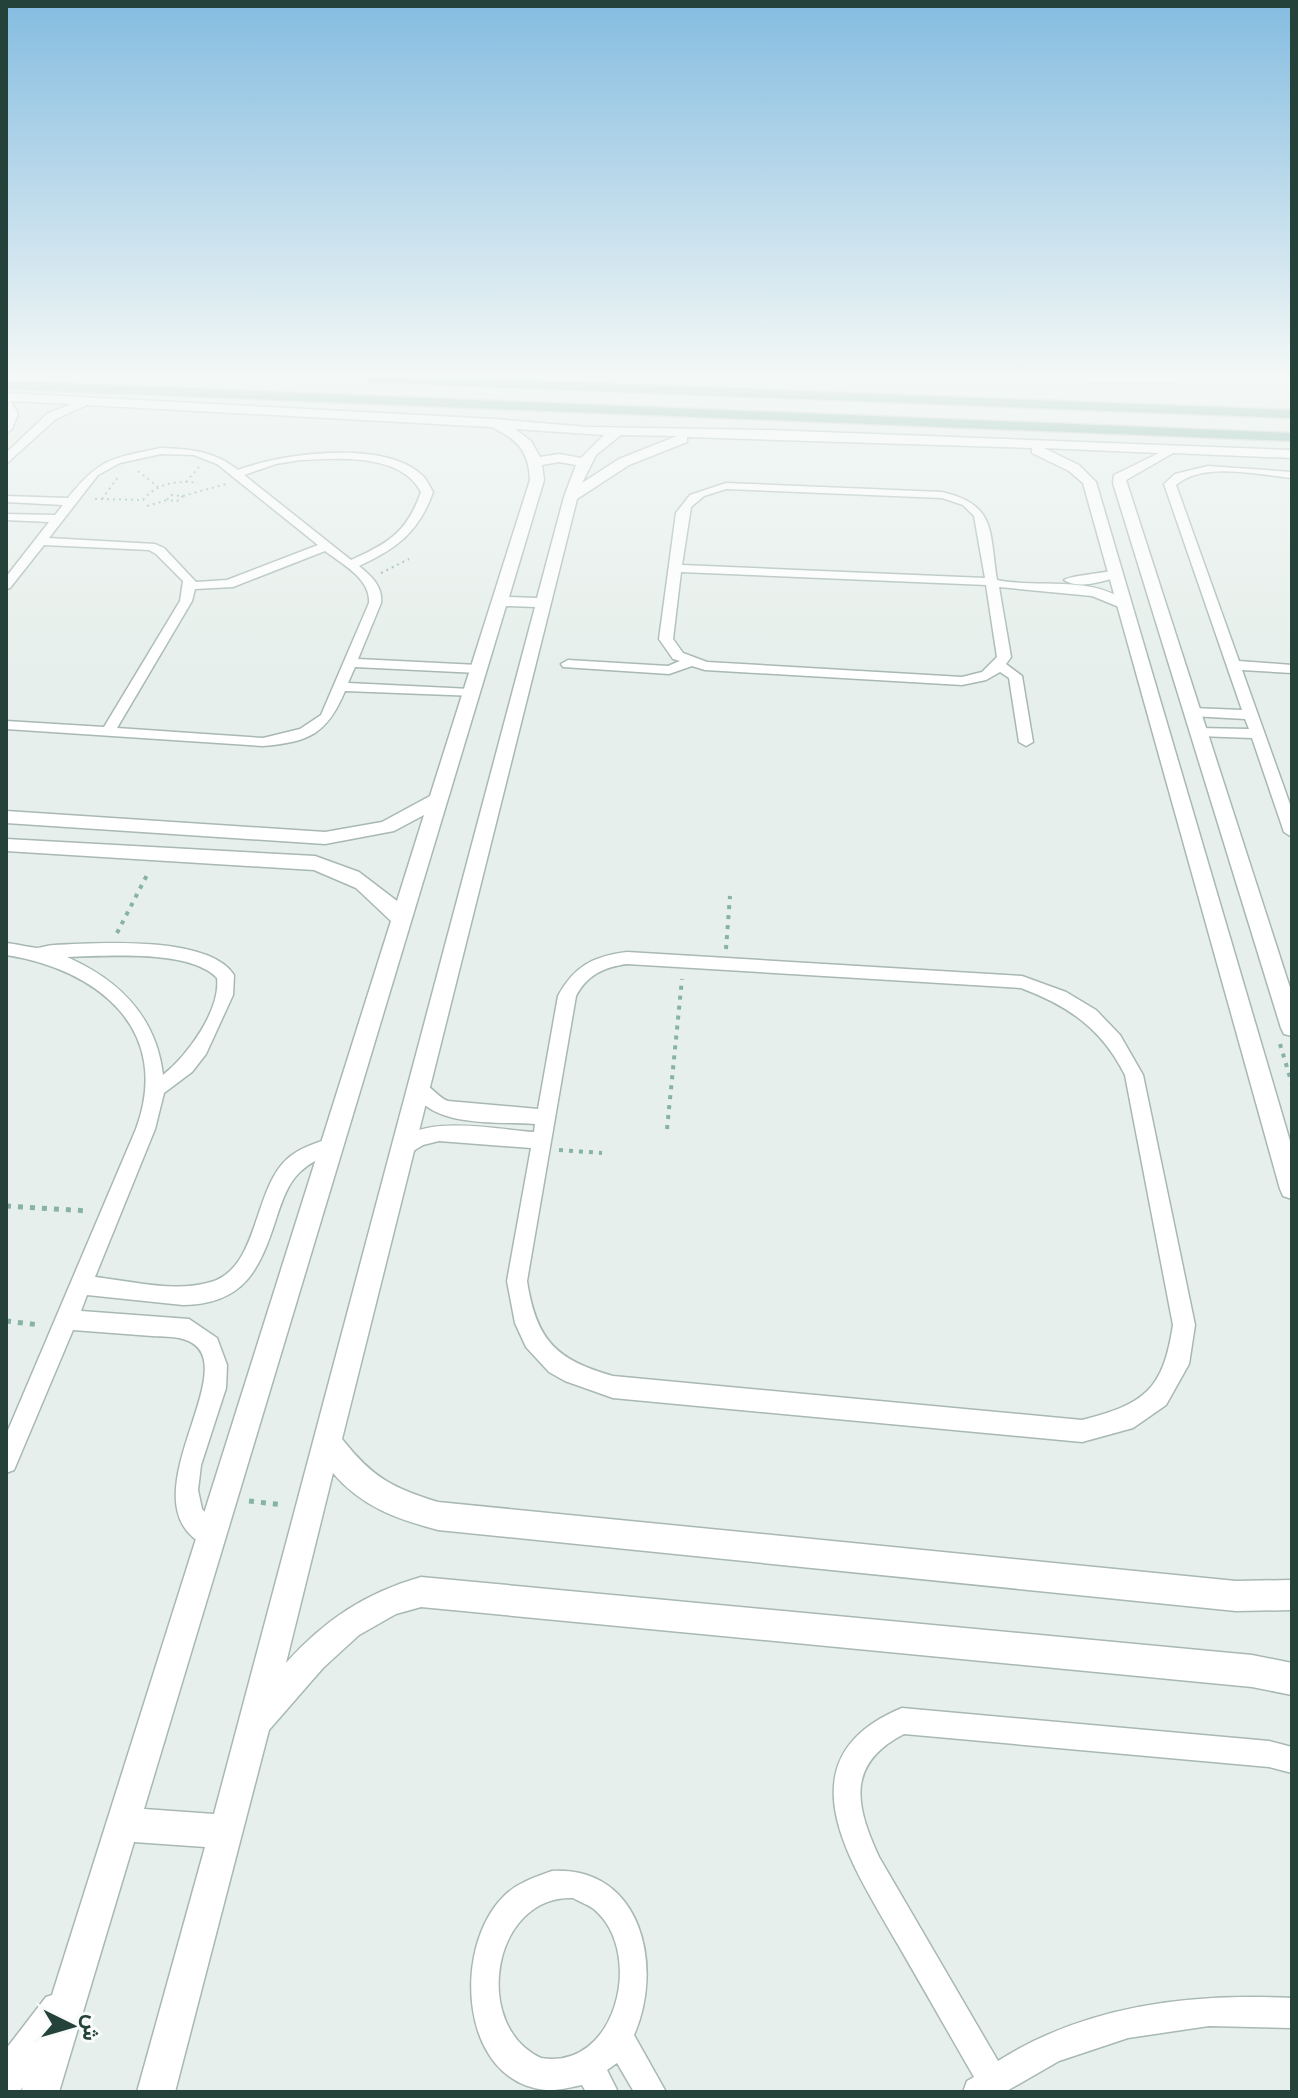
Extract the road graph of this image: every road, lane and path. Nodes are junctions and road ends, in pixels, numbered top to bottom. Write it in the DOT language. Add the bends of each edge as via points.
graph roads {
  1 [pos="92,476"];
  2 [pos="121,476"];
  3 [pos="145,476"];
  4 [pos="240,476"];
  5 [pos="420,476"];
  6 [pos="537,476"];
  7 [pos="578,476"];
  8 [pos="603,476"];
  9 [pos="1102,476"];
  10 [pos="1179,476"];
  11 [pos="198,483"];
  12 [pos="158,487"];
  13 [pos="183,496"];
  14 [pos="571,497"];
  15 [pos="6,499"];
  16 [pos="102,500"];
  17 [pos="167,500"];
  18 [pos="72,501"];
  19 [pos="147,506"];
  20 [pos="6,517"];
  21 [pos="58,519"];
  22 [pos="41,541"];
  23 [pos="326,546"];
  24 [pos="409,559"];
  25 [pos="350,565"];
  26 [pos="675,568"];
  27 [pos="1115,574"];
  28 [pos="368,579"];
  29 [pos="991,582"];
  30 [pos="6,585"];
  31 [pos="190,586"];
  32 [pos="500,601"];
  33 [pos="545,603"];
  34 [pos="1124,605"];
  35 [pos="690,662"];
  36 [pos="350,663"];
  37 [pos="568,664"];
  38 [pos="1233,665"];
  39 [pos="1000,666"];
  40 [pos="1292,669"];
  41 [pos="475,681"];
  42 [pos="340,687"];
  43 [pos="1192,712"];
  44 [pos="1250,715"];
  45 [pos="6,725"];
  46 [pos="108,732"];
  47 [pos="1198,732"];
  48 [pos="1257,734"];
  49 [pos="1026,742"];
  50 [pos="438,800"];
  51 [pos="1182,806"];
  52 [pos="1287,806"];
  53 [pos="1222,807"];
  54 [pos="6,817"];
  55 [pos="1292,832"];
  56 [pos="6,845"];
  57 [pos="147,875"];
  58 [pos="730,896"];
  59 [pos="401,919"];
  60 [pos="6,949"];
  61 [pos="108,950"];
  62 [pos="27,951"];
  63 [pos="683,961"];
  64 [pos="725,964"];
  65 [pos="1292,1028"];
  66 [pos="419,1088"];
  67 [pos="156,1089"];
  68 [pos="546,1117"];
  69 [pos="667,1129"];
  70 [pos="541,1144"];
  71 [pos="331,1146"];
  72 [pos="402,1150"];
  73 [pos="602,1153"];
  74 [pos="1292,1189"];
  75 [pos="6,1206"];
  76 [pos="111,1213"];
  77 [pos="81,1285"];
  78 [pos="6,1321"];
  79 [pos="64,1324"];
  80 [pos="327,1443"];
  81 [pos="6,1462"];
  82 [pos="223,1499"];
  83 [pos="311,1508"];
  84 [pos="211,1536"];
  85 [pos="1292,1595"];
  86 [pos="1292,1679"];
  87 [pos="255,1722"];
  88 [pos="1292,1760"];
  89 [pos="123,1824"];
  90 [pos="224,1832"];
  91 [pos="69,1996"];
  92 [pos="1292,2013"];
  93 [pos="618,2037"];
  94 [pos="6,2079"];
  95 [pos="596,2080"];
  96 [pos="986,2087"];
  97 [pos="40,2092"];
  98 [pos="156,2092"];
  99 [pos="651,2092"];
  1 -- 18 [label="street"];
  2 -- 16 [label="path"];
  3 -- 12 [label="path"];
  4 -- 13 [label="path"];
  4 -- 23 [label="street"];
  5 -- 25 [label="street" via="427,492 407,535"];
  6 -- 32 [label="street"];
  7 -- 14 [label="street"];
  8 -- 14 [label="street"];
  9 -- 27 [label="street" via="1089,482"];
  9 -- 43 [label="street"];
  10 -- 38 [label="street" via="1170,484"];
  11 -- 12 [label="path"];
  12 -- 16 [label="path" via="143,500"];
  13 -- 17 [label="path"];
  13 -- 17 [label="path"];
  14 -- 33 [label="street"];
  15 -- 18 [label="street"];
  16 -- 18 [label="path"];
  17 -- 19 [label="path"];
  18 -- 21 [label="street"];
  20 -- 21 [label="street"];
  21 -- 22 [label="street"];
  22 -- 30 [label="street"];
  22 -- 31 [label="street" via="151,547"];
  23 -- 25 [label="street"];
  23 -- 31 [label="street" via="229,584"];
  24 -- 28 [label="path"];
  25 -- 28 [label="street"];
  26 -- 29 [label="street"];
  26 -- 29 [label="street" via="686,504 709,490 744,486 927,494 958,499 980,514"];
  26 -- 35 [label="street" via="666,639"];
  27 -- 29 [label="street" via="1092,580"];
  27 -- 34 [label="street"];
  28 -- 36 [label="street" via="375,603"];
  29 -- 34 [label="street" via="1094,593"];
  29 -- 39 [label="street" via="1004,657"];
  31 -- 46 [label="street"];
  32 -- 33 [label="street"];
  32 -- 41 [label="street"];
  33 -- 66 [label="street"];
  34 -- 51 [label="street"];
  35 -- 37 [label="street" via="669,670"];
  35 -- 39 [label="street" via="962,681"];
  36 -- 41 [label="street"];
  36 -- 42 [label="street"];
  38 -- 40 [label="street"];
  38 -- 44 [label="street"];
  39 -- 49 [label="street" via="1015,676"];
  41 -- 42 [label="street"];
  41 -- 50 [label="street"];
  42 -- 46 [label="street" via="327,717 282,741"];
  43 -- 44 [label="street"];
  43 -- 47 [label="street"];
  44 -- 48 [label="street"];
  45 -- 46 [label="street"];
  47 -- 48 [label="street"];
  47 -- 53 [label="street"];
  48 -- 52 [label="street"];
  50 -- 54 [label="street" via="387,827 325,838"];
  50 -- 59 [label="street"];
  51 -- 53 [label="street"];
  51 -- 74 [label="street"];
  52 -- 55 [label="street"];
  53 -- 65 [label="street"];
  56 -- 59 [label="street" via="315,863 367,883"];
  57 -- 61 [label="path"];
  58 -- 64 [label="path"];
  59 -- 71 [label="street"];
  60 -- 62 [label="street"];
  61 -- 62 [label="street"];
  61 -- 67 [label="street" via="198,956 221,967 227,977 203,1046 184,1070"];
  62 -- 67 [label="street" via="89,973 132,1009 145,1032"];
  63 -- 64 [label="street"];
  63 -- 68 [label="street" via="606,960 574,981"];
  63 -- 69 [label="path"];
  64 -- 70 [label="street" via="1022,982 1060,994 1094,1015 1120,1043 1134,1075 1184,1325 1178,1364 1158,1397 1125,1420 1082,1431 613,1387 580,1379 552,1363 531,1339 519,1311 517,1281"];
  66 -- 68 [label="street" via="429,1101 446,1109"];
  66 -- 72 [label="street"];
  67 -- 76 [label="street"];
  68 -- 70 [label="street"];
  70 -- 72 [label="street" via="439,1133 418,1138"];
  70 -- 73 [label="path"];
  71 -- 77 [label="street" via="290,1168 278,1186 251,1263 219,1290 198,1295"];
  71 -- 82 [label="street"];
  72 -- 80 [label="street"];
  75 -- 76 [label="path"];
  76 -- 77 [label="street"];
  77 -- 79 [label="street"];
  78 -- 79 [label="path"];
  79 -- 81 [label="street"];
  79 -- 84 [label="street" via="189,1329 215,1351 214,1388 185,1485 191,1514"];
  80 -- 83 [label="street"];
  80 -- 85 [label="street" via="356,1481 385,1501 438,1516 1221,1595"];
  82 -- 83 [label="path"];
  82 -- 84 [label="street"];
  83 -- 87 [label="street"];
  84 -- 89 [label="street"];
  86 -- 87 [label="street" via="421,1592 392,1598 336,1632"];
  87 -- 90 [label="street"];
  88 -- 96 [label="street" via="902,1721 858,1751 847,1785 850,1825"];
  89 -- 90 [label="street"];
  89 -- 91 [label="street"];
  90 -- 98 [label="street"];
  91 -- 94 [label="street"];
  91 -- 97 [label="street"];
  92 -- 96 [label="street" via="1201,2010 1114,2025 1046,2052"];
  93 -- 95 [label="street"];
  93 -- 95 [label="street" via="631,2007 635,1974 630,1942 618,1915 599,1896 576,1885 552,1885 528,1895 507,1914 492,1941 485,1972 486,2005 496,2035 513,2059 537,2074"];
  93 -- 99 [label="street"];
}
